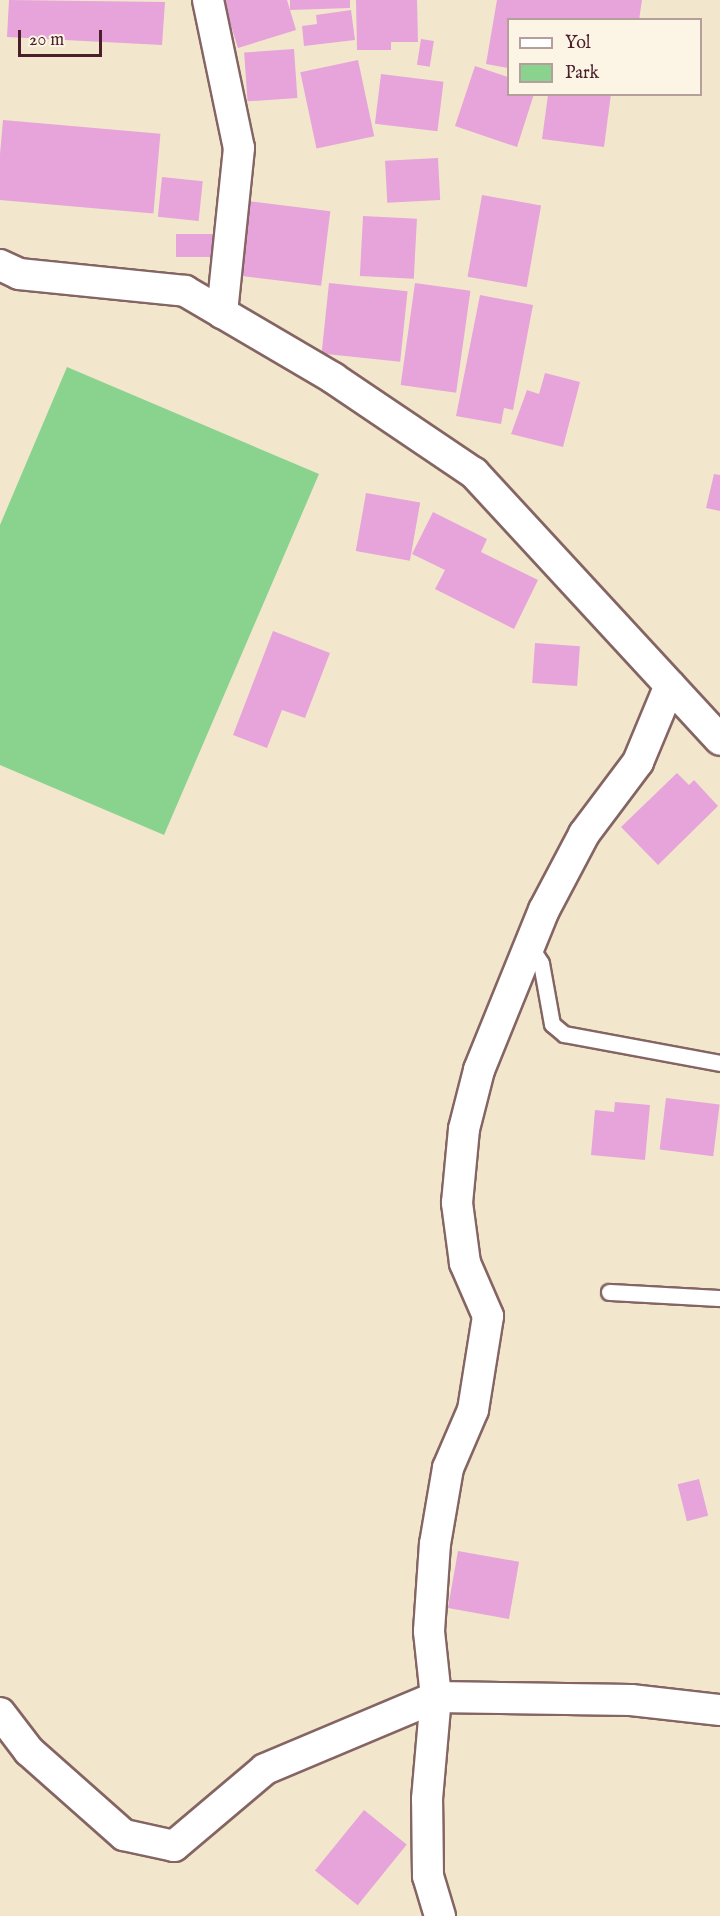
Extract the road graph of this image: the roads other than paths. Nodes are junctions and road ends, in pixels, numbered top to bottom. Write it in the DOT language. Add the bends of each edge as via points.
graph roads {
  1 [pos="208,0"];
  2 [pos="0,265"];
  3 [pos="222,313"];
  4 [pos="670,685"];
  5 [pos="720,740"];
  6 [pos="530,945"];
  7 [pos="720,1064"];
  8 [pos="609,1292"];
  9 [pos="720,1298"];
  10 [pos="436,1697"];
  11 [pos="720,1710"];
  12 [pos="0,1713"];
  13 [pos="440,1916"];
  1 -- 3 [label="street" via="239,148"];
  2 -- 3 [label="street" via="19,274 184,291"];
  3 -- 4 [label="street" via="333,378 474,472"];
  4 -- 5 [label="street"];
  4 -- 6 [label="street" via="638,762 584,834"];
  6 -- 7 [label="lane" via="542,963 552,1024 564,1034"];
  6 -- 10 [label="street" via="479,1070 464,1130 458,1213 465,1263 488,1316 473,1410 448,1468 435,1544 429,1631"];
  8 -- 9 [label="lane"];
  10 -- 11 [label="street" via="631,1700"];
  10 -- 12 [label="street" via="265,1769 174,1846 124,1835 29,1751"];
  10 -- 13 [label="street" via="428,1876"];
}
